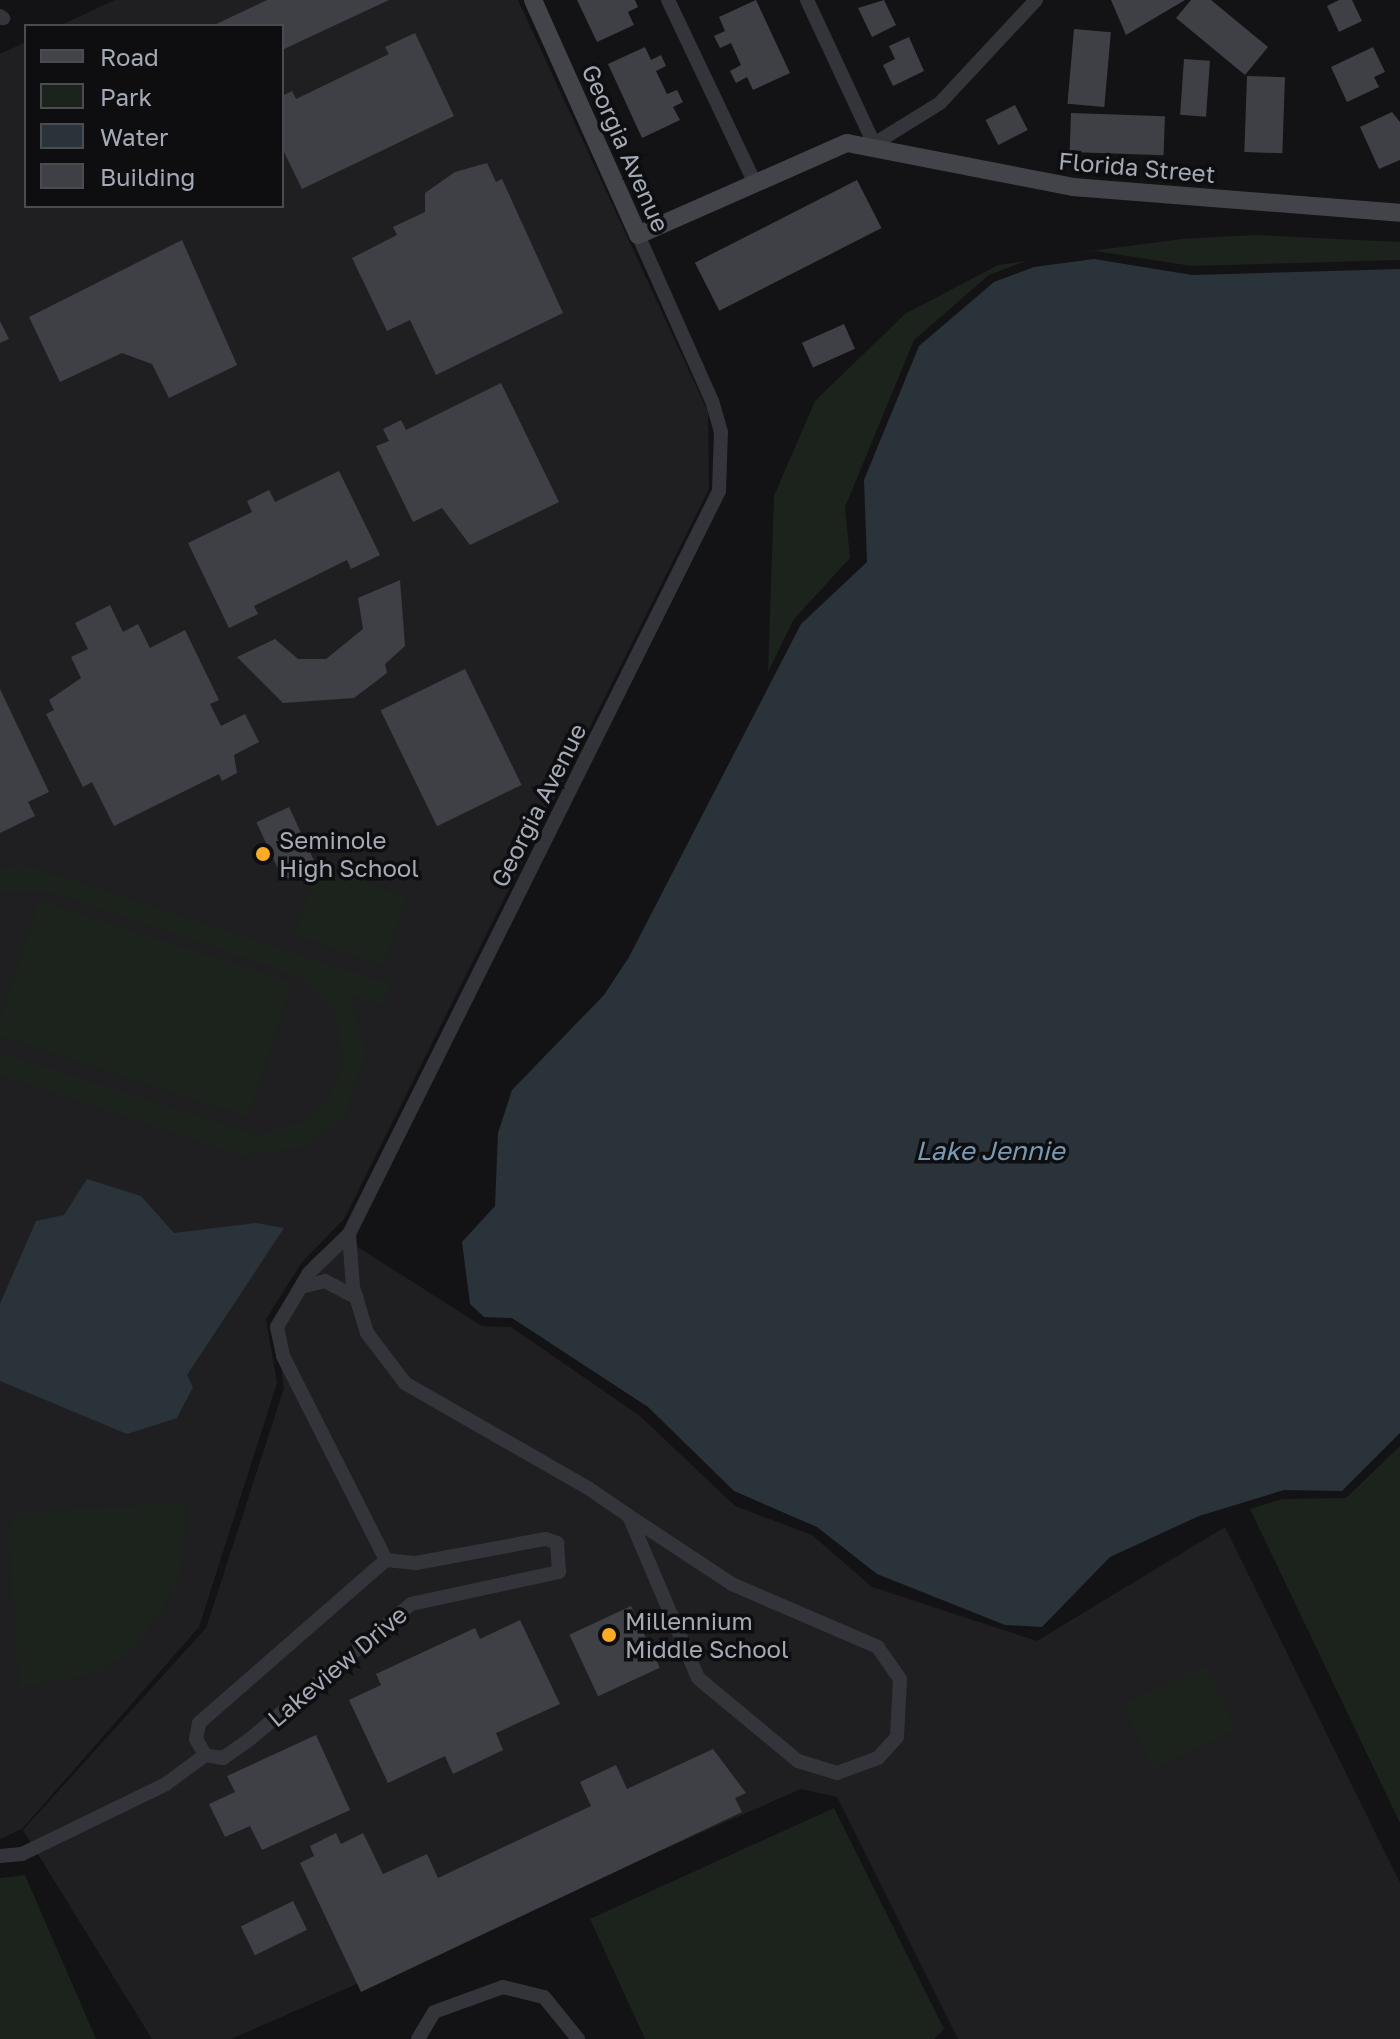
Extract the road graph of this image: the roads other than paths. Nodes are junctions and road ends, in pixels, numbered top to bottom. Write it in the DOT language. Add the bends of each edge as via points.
graph roads {
  1 [pos="533,0"];
  2 [pos="668,0"];
  3 [pos="807,0"];
  4 [pos="1036,0"];
  5 [pos="874,144"];
  6 [pos="755,183"];
  7 [pos="1400,213"];
  8 [pos="638,235"];
  9 [pos="349,1234"];
  10 [pos="301,1287"];
  11 [pos="357,1298"];
  12 [pos="629,1516"];
  13 [pos="386,1560"];
  14 [pos="205,1755"];
  15 [pos="0,1856"];
  16 [pos="418,2039"];
  17 [pos="578,2039"];
  1 -- 8 [label="street, Georgia Avenue"];
  2 -- 6 [label="street"];
  3 -- 5 [label="street"];
  4 -- 5 [label="street" via="940,103"];
  5 -- 6 [label="street, Florida Street" via="829,148"];
  5 -- 7 [label="street, Florida Street" via="1073,187"];
  6 -- 8 [label="street, Florida Street"];
  8 -- 9 [label="street, Georgia Avenue" via="712,401 721,432 719,491"];
  9 -- 10 [label="street"];
  9 -- 11 [label="street"];
  10 -- 11 [label="street" via="325,1281"];
  10 -- 13 [label="street" via="277,1327 283,1356"];
  11 -- 12 [label="street" via="367,1333 405,1383"];
  12 -- 12 [label="street" via="732,1584 878,1647 900,1679 897,1737 878,1758 837,1773 798,1761 709,1687 663,1608"];
  13 -- 14 [label="street, Lakeview Drive" via="199,1723 196,1739"];
  13 -- 14 [label="street, Lakeview Drive" via="416,1563 546,1539 557,1543 562,1558 559,1572 411,1604 250,1739 223,1758"];
  14 -- 15 [label="street, Lakeview Drive" via="166,1784 22,1854"];
  16 -- 17 [label="street" via="434,2012 503,1987 544,1997"];
}
